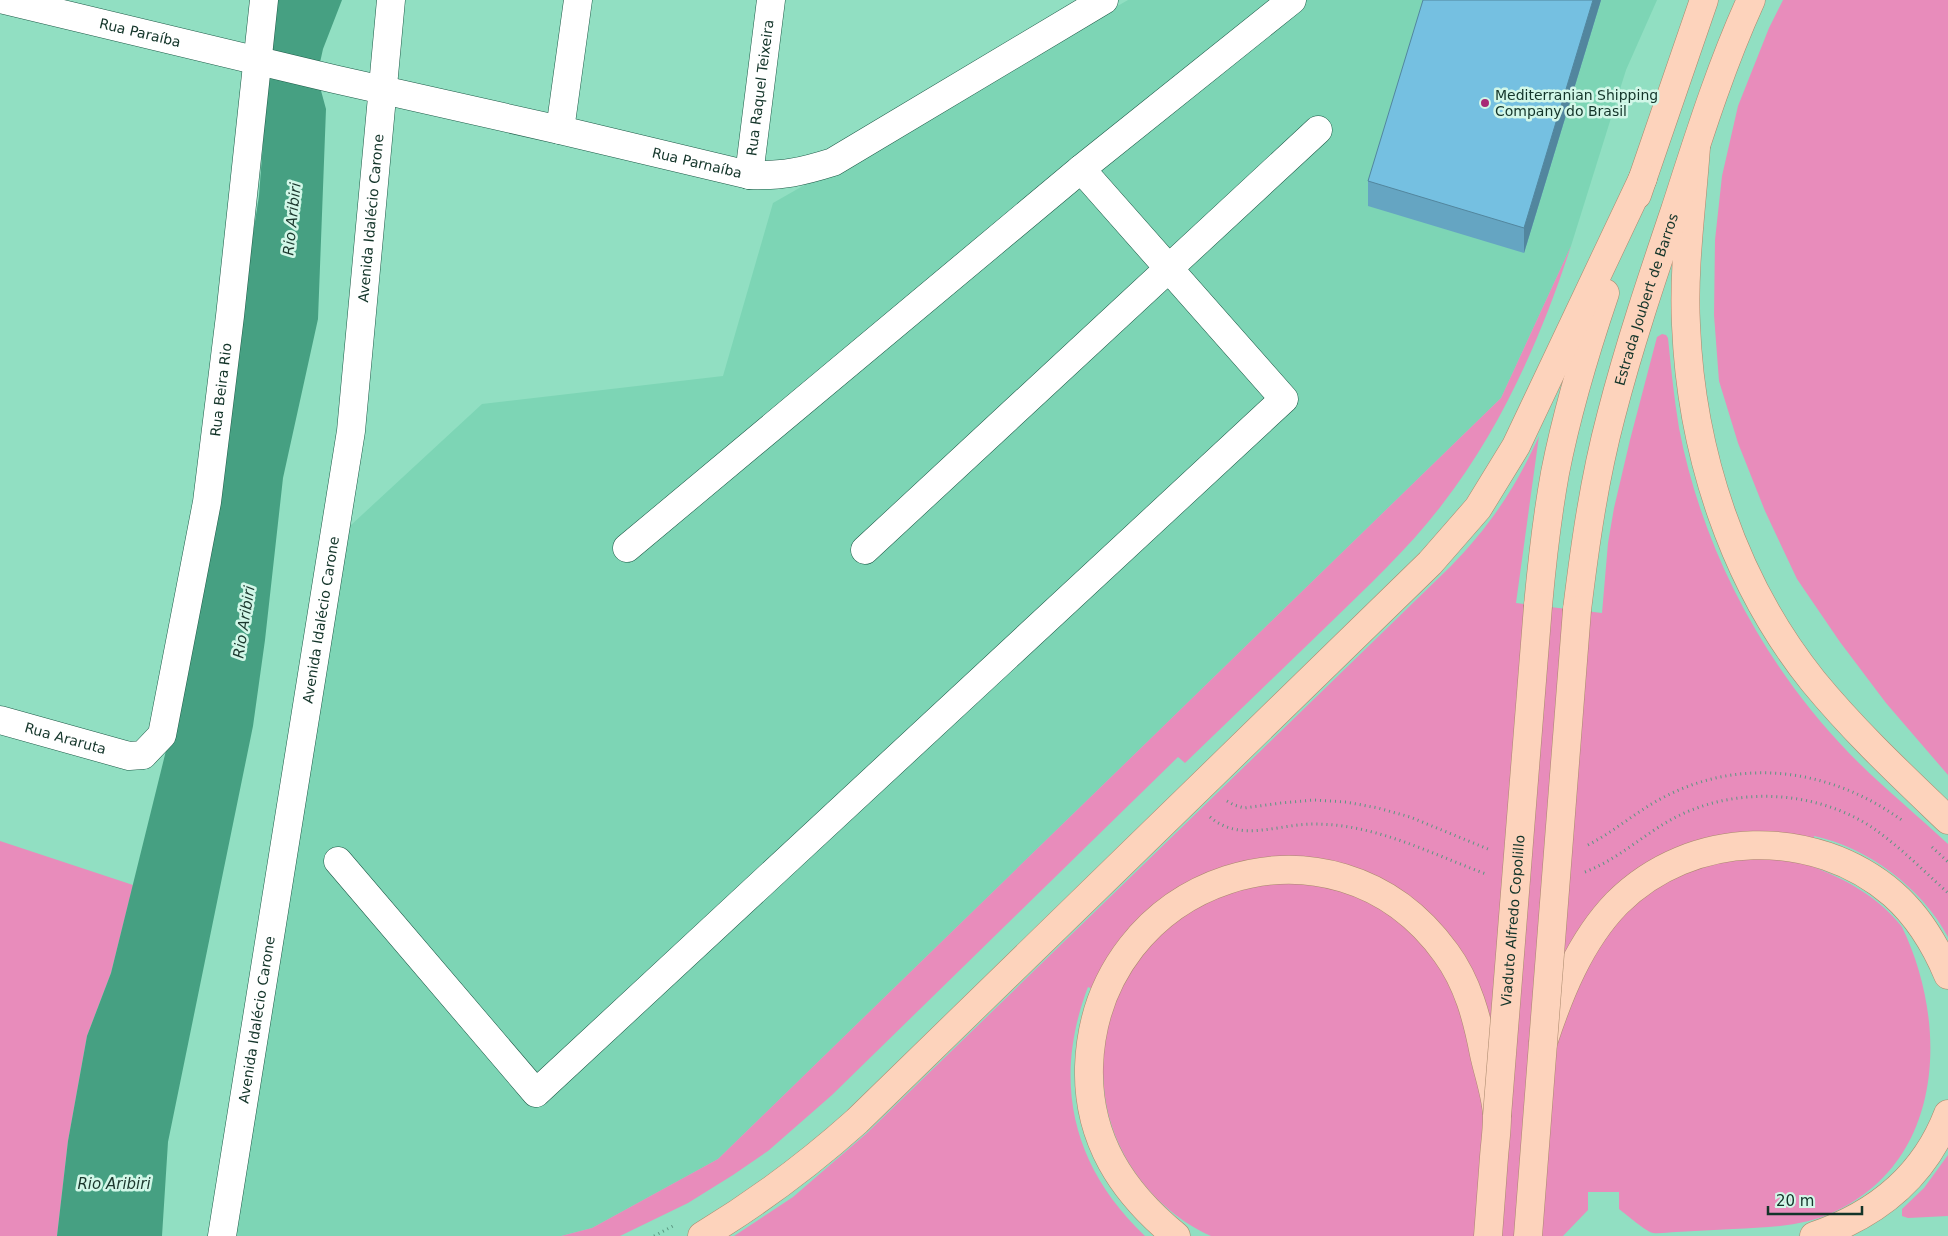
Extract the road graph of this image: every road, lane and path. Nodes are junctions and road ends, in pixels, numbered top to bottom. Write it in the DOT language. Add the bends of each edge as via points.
graph roads {
  1 [pos="264,0"];
  2 [pos="391,0"];
  3 [pos="578,0"];
  4 [pos="771,0"];
  5 [pos="1104,0"];
  6 [pos="1292,0"];
  7 [pos="1704,0"];
  8 [pos="1751,0"];
  9 [pos="17,1"];
  10 [pos="261,61"];
  11 [pos="383,90"];
  12 [pos="560,130"];
  13 [pos="1318,130"];
  14 [pos="1696,147"];
  15 [pos="1081,169"];
  16 [pos="749,176"];
  17 [pos="1643,178"];
  18 [pos="1170,269"];
  19 [pos="627,548"];
  20 [pos="865,550"];
  21 [pos="0,720"];
  22 [pos="129,756"];
  23 [pos="1948,820"];
  24 [pos="338,861"];
  25 [pos="1948,975"];
  26 [pos="1543,1043"];
  27 [pos="1948,1114"];
  28 [pos="1497,1116"];
  29 [pos="222,1236"];
  30 [pos="702,1236"];
  31 [pos="1176,1236"];
  32 [pos="1488,1236"];
  33 [pos="1528,1236"];
  34 [pos="1814,1236"];
  1 -- 10 [label="street, Rua Beira Rio"];
  2 -- 11 [label="street, Avenida Idalécio Carone"];
  3 -- 12 [label="street"];
  4 -- 16 [label="street, Rua Raquel Teixeira"];
  5 -- 16 [label="street, Rua Parnaíba" via="833,162 779,176"];
  6 -- 15 [label="street"];
  7 -- 17 [label="main road"];
  8 -- 14 [label="main road, Estrada Joubert de Barros" via="1721,71"];
  9 -- 10 [label="street, Rua Paraíba"];
  10 -- 11 [label="street, Rua Parnaíba"];
  10 -- 22 [label="street, Rua Beira Rio" via="207,502 162,735 143,754"];
  11 -- 12 [label="street, Rua Parnaíba"];
  11 -- 29 [label="street, Avenida Idalécio Carone" via="350,431"];
  12 -- 16 [label="street, Rua Parnaíba"];
  13 -- 18 [label="street"];
  14 -- 23 [label="main road" via="1686,276 1689,372 1706,465 1721,511 1738,556 1760,599 1812,679 1876,751"];
  14 -- 26 [label="main road, Estrada Joubert de Barros, bridge" via="1628,352 1595,483 1577,610"];
  15 -- 18 [label="street"];
  15 -- 19 [label="street"];
  17 -- 28 [label="main road, Viaduto Alfredo Copolillo, bridge" via="1570,407 1545,540"];
  17 -- 30 [label="main road" via="1516,446 1478,508 1430,564 857,1121 783,1183"];
  18 -- 20 [label="street"];
  18 -- 24 [label="street" via="1284,399 536,1093"];
  21 -- 22 [label="street, Rua Araruta"];
  25 -- 26 [label="main road, bridge" via="1927,933 1894,895 1852,866 1811,851 1779,845 1753,844 1712,850 1657,872 1617,903 1586,944 1561,993"];
  26 -- 33 [label="main road"];
  27 -- 34 [label="main road" via="1931,1148 1899,1188 1859,1218"];
  28 -- 31 [label="main road, bridge" via="1469,995 1447,954 1415,918 1377,892 1309,871 1262,871 1216,883 1175,905 1140,936 1126,955 1104,995 1093,1028 1089,1057 1088,1087 1092,1116 1103,1146 1135,1198"];
  28 -- 32 [label="main road, Viaduto Alfredo Copolillo"];
}
